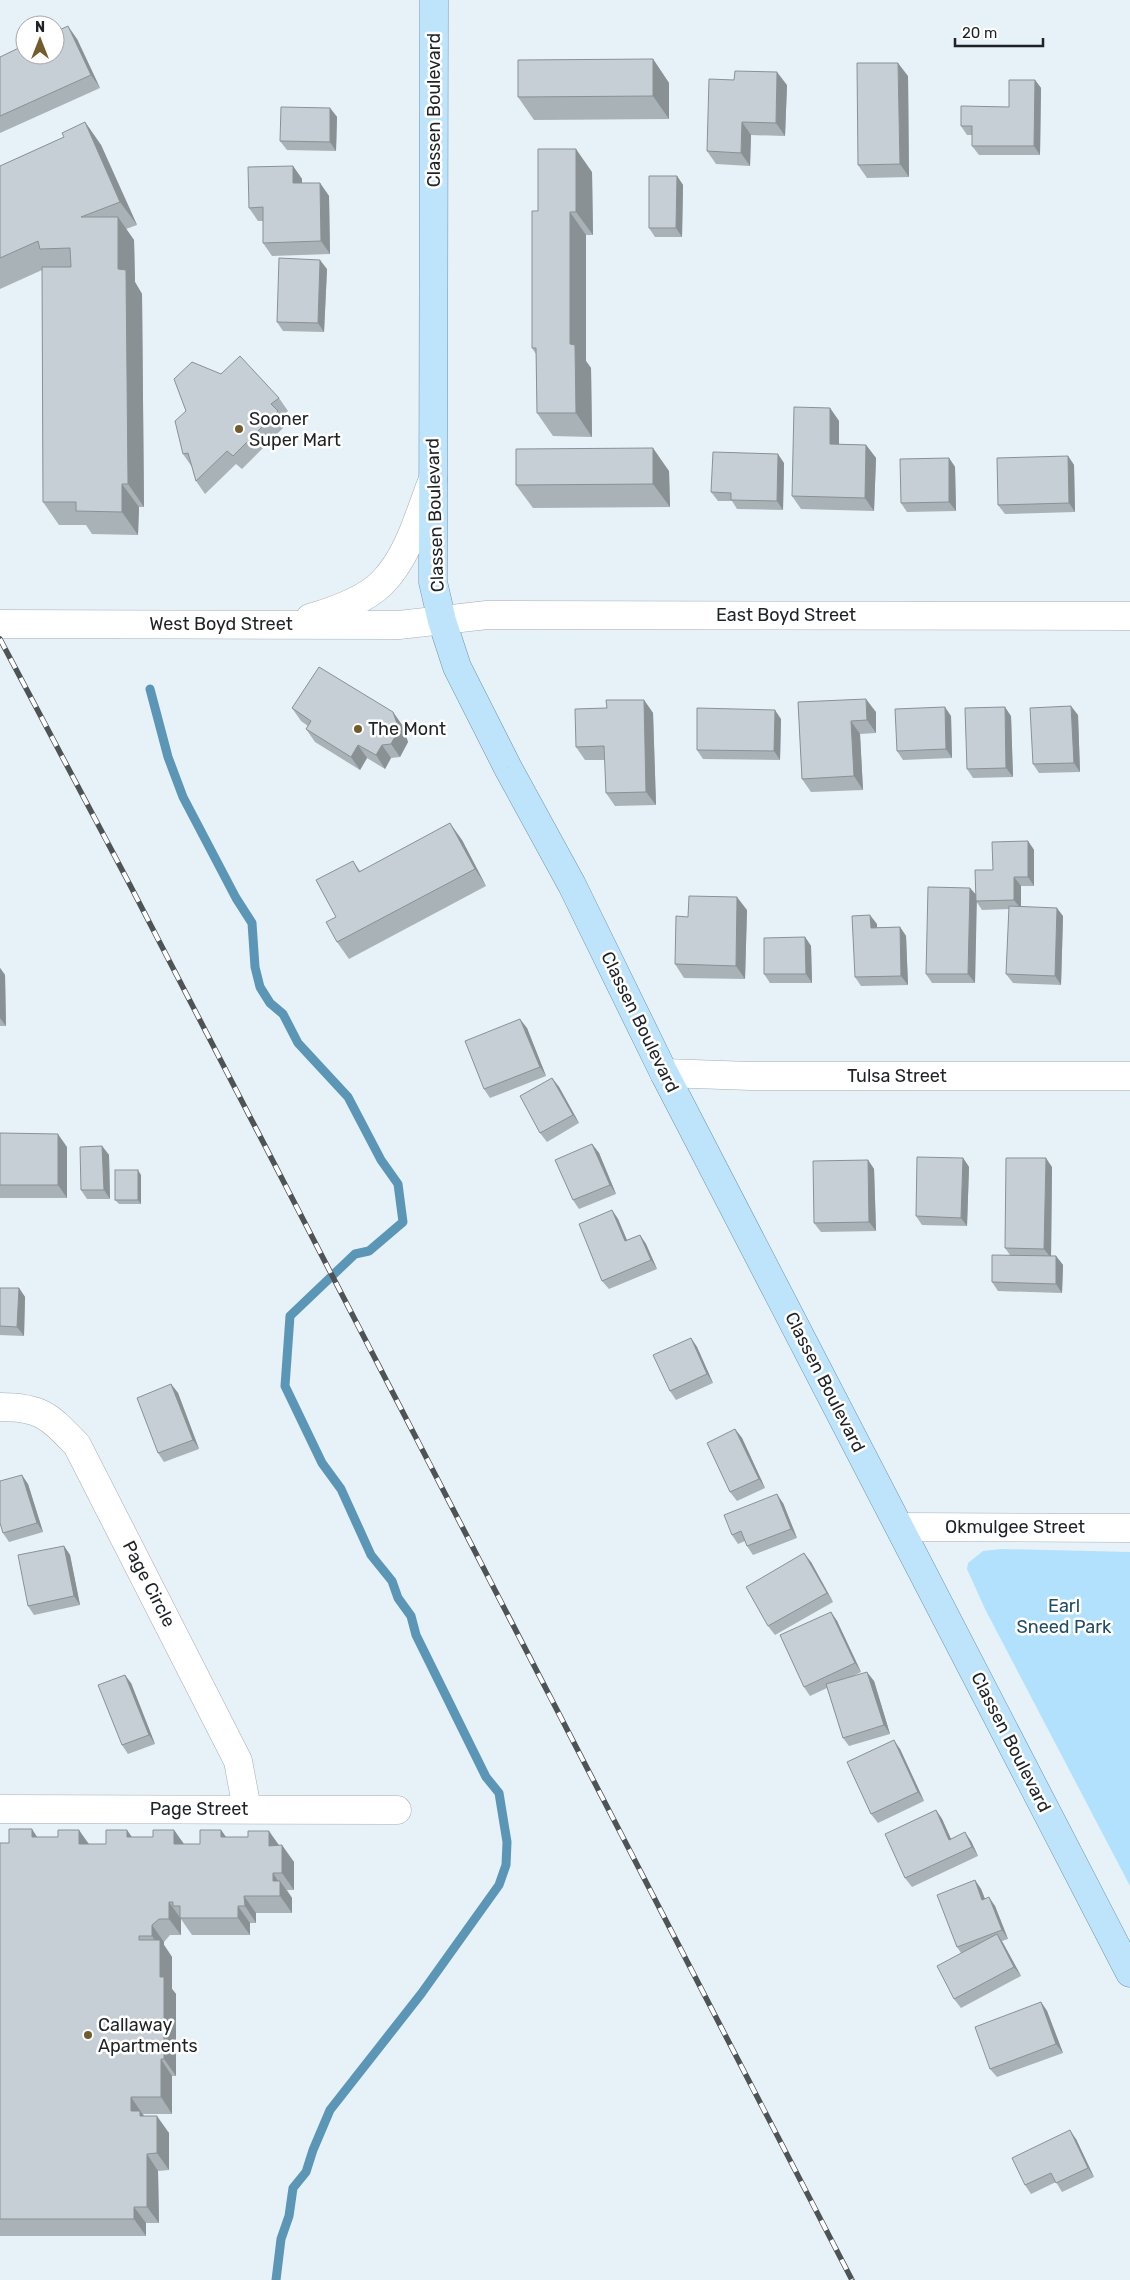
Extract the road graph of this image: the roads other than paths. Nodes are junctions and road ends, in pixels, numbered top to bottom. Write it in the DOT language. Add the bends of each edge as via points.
graph roads {
  1 [pos="434,0"];
  2 [pos="434,478"];
  3 [pos="1130,616"];
  4 [pos="442,621"];
  5 [pos="0,624"];
  6 [pos="290,624"];
  7 [pos="664,1073"];
  8 [pos="1130,1076"];
  9 [pos="0,1407"];
  10 [pos="900,1527"];
  11 [pos="1130,1528"];
  12 [pos="0,1809"];
  13 [pos="247,1809"];
  14 [pos="397,1810"];
  15 [pos="1130,1973"];
  1 -- 2 [label="main road, Classen Boulevard"];
  2 -- 4 [label="main road, Classen Boulevard" via="433,582"];
  2 -- 6 [label="street" via="407,545 382,584 331,612"];
  3 -- 4 [label="street, East Boyd Street" via="487,615"];
  4 -- 6 [label="street, West Boyd Street" via="399,625"];
  4 -- 7 [label="main road, Classen Boulevard" via="457,668 572,885"];
  5 -- 6 [label="street, West Boyd Street"];
  7 -- 8 [label="street, Tulsa Street"];
  7 -- 10 [label="main road, Classen Boulevard"];
  9 -- 13 [label="street, Page Circle" via="30,1410 48,1416 77,1445 238,1761"];
  10 -- 11 [label="street, Okmulgee Street"];
  10 -- 15 [label="main road, Classen Boulevard"];
  12 -- 13 [label="street, Page Street"];
  13 -- 14 [label="street, Page Street"];
}
